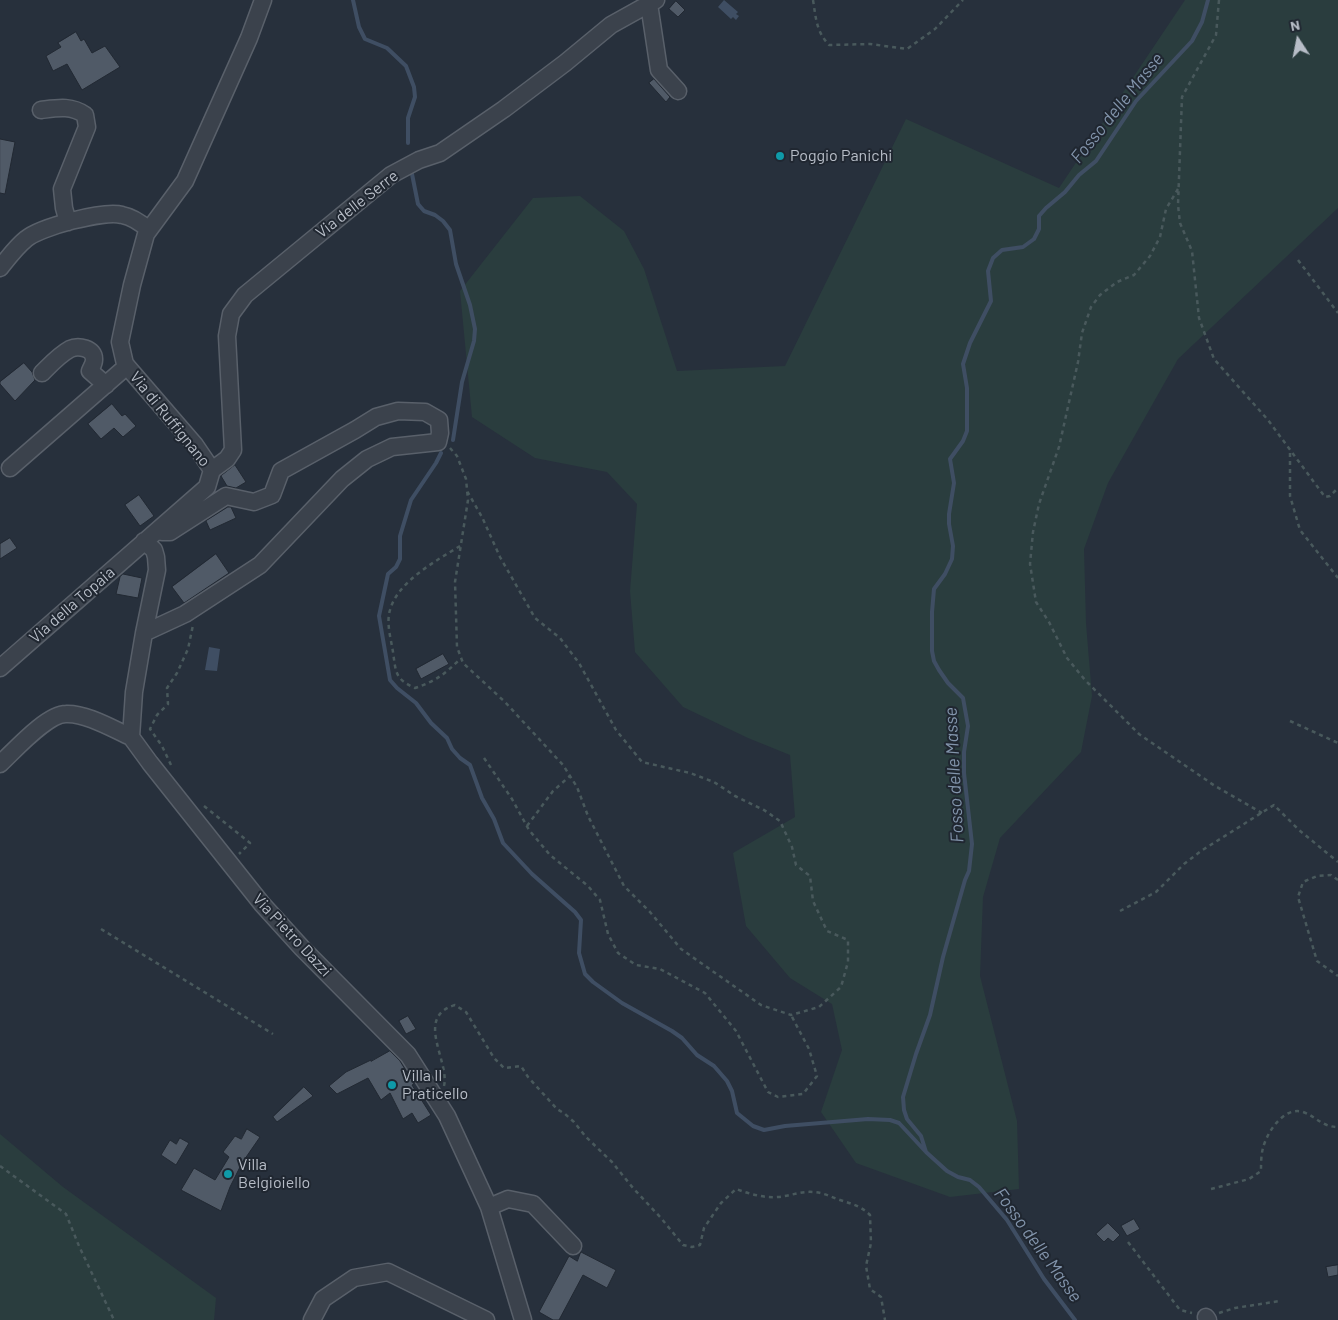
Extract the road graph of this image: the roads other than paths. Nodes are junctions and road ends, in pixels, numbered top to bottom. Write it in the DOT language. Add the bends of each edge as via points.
graph roads {
  1 [pos="263,0"];
  2 [pos="653,2"];
  3 [pos="678,91"];
  4 [pos="41,110"];
  5 [pos="68,222"];
  6 [pos="149,230"];
  7 [pos="0,268"];
  8 [pos="127,366"];
  9 [pos="42,373"];
  10 [pos="106,384"];
  11 [pos="10,468"];
  12 [pos="212,470"];
  13 [pos="149,537"];
  14 [pos="144,633"];
  15 [pos="0,668"];
  16 [pos="132,737"];
  17 [pos="0,764"];
  18 [pos="489,1207"];
  19 [pos="573,1246"];
  20 [pos="312,1320"];
  21 [pos="486,1320"];
  22 [pos="523,1320"];
  1 -- 6 [label="street, Via di Ruffignano" via="185,180"];
  2 -- 3 [label="street" via="658,70"];
  2 -- 12 [label="street, Via delle Serre" via="611,25 519,98 440,153 391,175 245,295 231,314 227,336 233,450"];
  4 -- 5 [label="street" via="77,109 84,115 87,127 62,189"];
  5 -- 6 [label="street" via="121,214"];
  5 -- 7 [label="street" via="26,238"];
  6 -- 8 [label="street, Via di Ruffignano" via="132,285 120,342"];
  8 -- 10 [label="street"];
  8 -- 12 [label="street, Via di Ruffignano" via="195,445"];
  9 -- 10 [label="street" via="68,350 87,348 94,361 90,371"];
  10 -- 11 [label="street"];
  12 -- 13 [label="street, Via di Ruffignano" via="207,488"];
  13 -- 14 [label="street" via="157,570"];
  13 -- 14 [label="street" via="170,532 226,496 254,502 272,495 281,471 376,417 398,411 425,412 439,420 438,442 392,447 367,459 342,479 260,566 192,609"];
  13 -- 15 [label="street, Via della Topaia"];
  14 -- 16 [label="street" via="134,692"];
  16 -- 17 [label="street" via="82,716 65,714 49,719"];
  16 -- 18 [label="street, Via Pietro Dazzi" via="229,864 302,948 408,1055 446,1116"];
  18 -- 19 [label="street" via="508,1199 533,1204"];
  18 -- 22 [label="street, Via Pietro Dazzi"];
  20 -- 21 [label="street" via="323,1299 354,1278 388,1272"];
}
